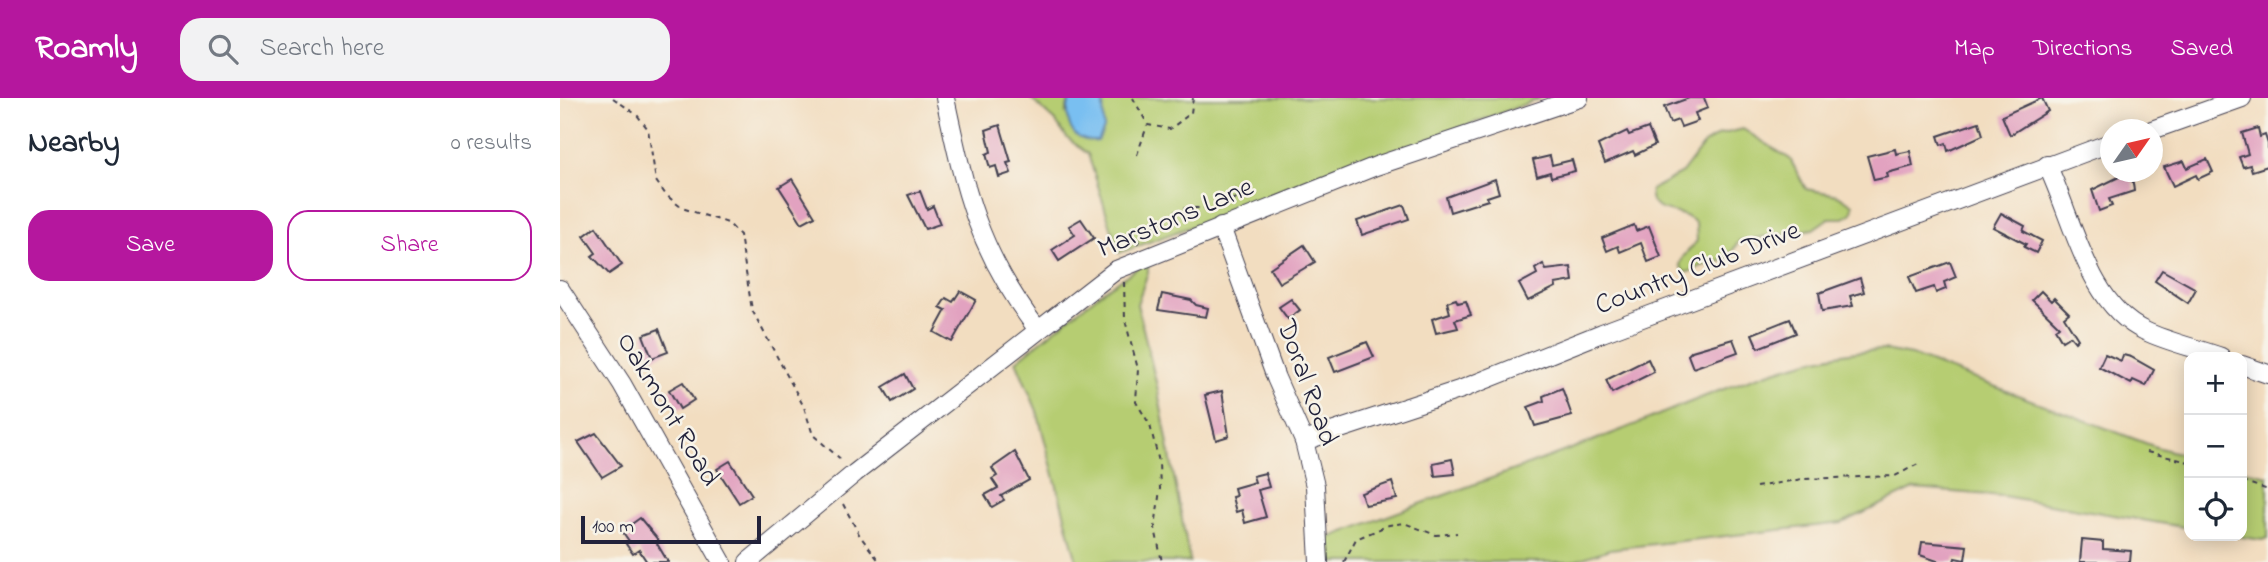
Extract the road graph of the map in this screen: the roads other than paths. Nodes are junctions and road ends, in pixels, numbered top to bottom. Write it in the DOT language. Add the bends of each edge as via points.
graph roads {
  1 [pos="945,98"];
  2 [pos="1578,98"];
  3 [pos="2242,98"];
  4 [pos="2163,126"];
  5 [pos="2100,147"];
  6 [pos="2048,165"];
  7 [pos="1221,227"];
  8 [pos="560,289"];
  9 [pos="1038,330"];
  10 [pos="2206,352"];
  11 [pos="2247,367"];
  12 [pos="2268,374"];
  13 [pos="1304,441"];
  14 [pos="723,562"];
  15 [pos="748,562"];
  16 [pos="1319,562"];
  1 -- 9 [label="street" via="961,178 974,216 1011,293"];
  2 -- 7 [label="street, Marstons Lane" via="1400,158"];
  3 -- 4 [label="street"];
  5 -- 6 [label="street, Country Club Drive"];
  6 -- 10 [label="street" via="2088,269 2110,305 2144,331"];
  6 -- 13 [label="street, Country Club Drive" via="1462,389"];
  7 -- 9 [label="street, Marstons Lane" via="1132,261 1095,283"];
  7 -- 13 [label="street, Doral Road"];
  8 -- 14 [label="street, Oakmont Road" via="616,374"];
  9 -- 15 [label="street, Marstons Lane"];
  11 -- 12 [label="street"];
  13 -- 16 [label="street, Doral Road" via="1315,486"];
}
